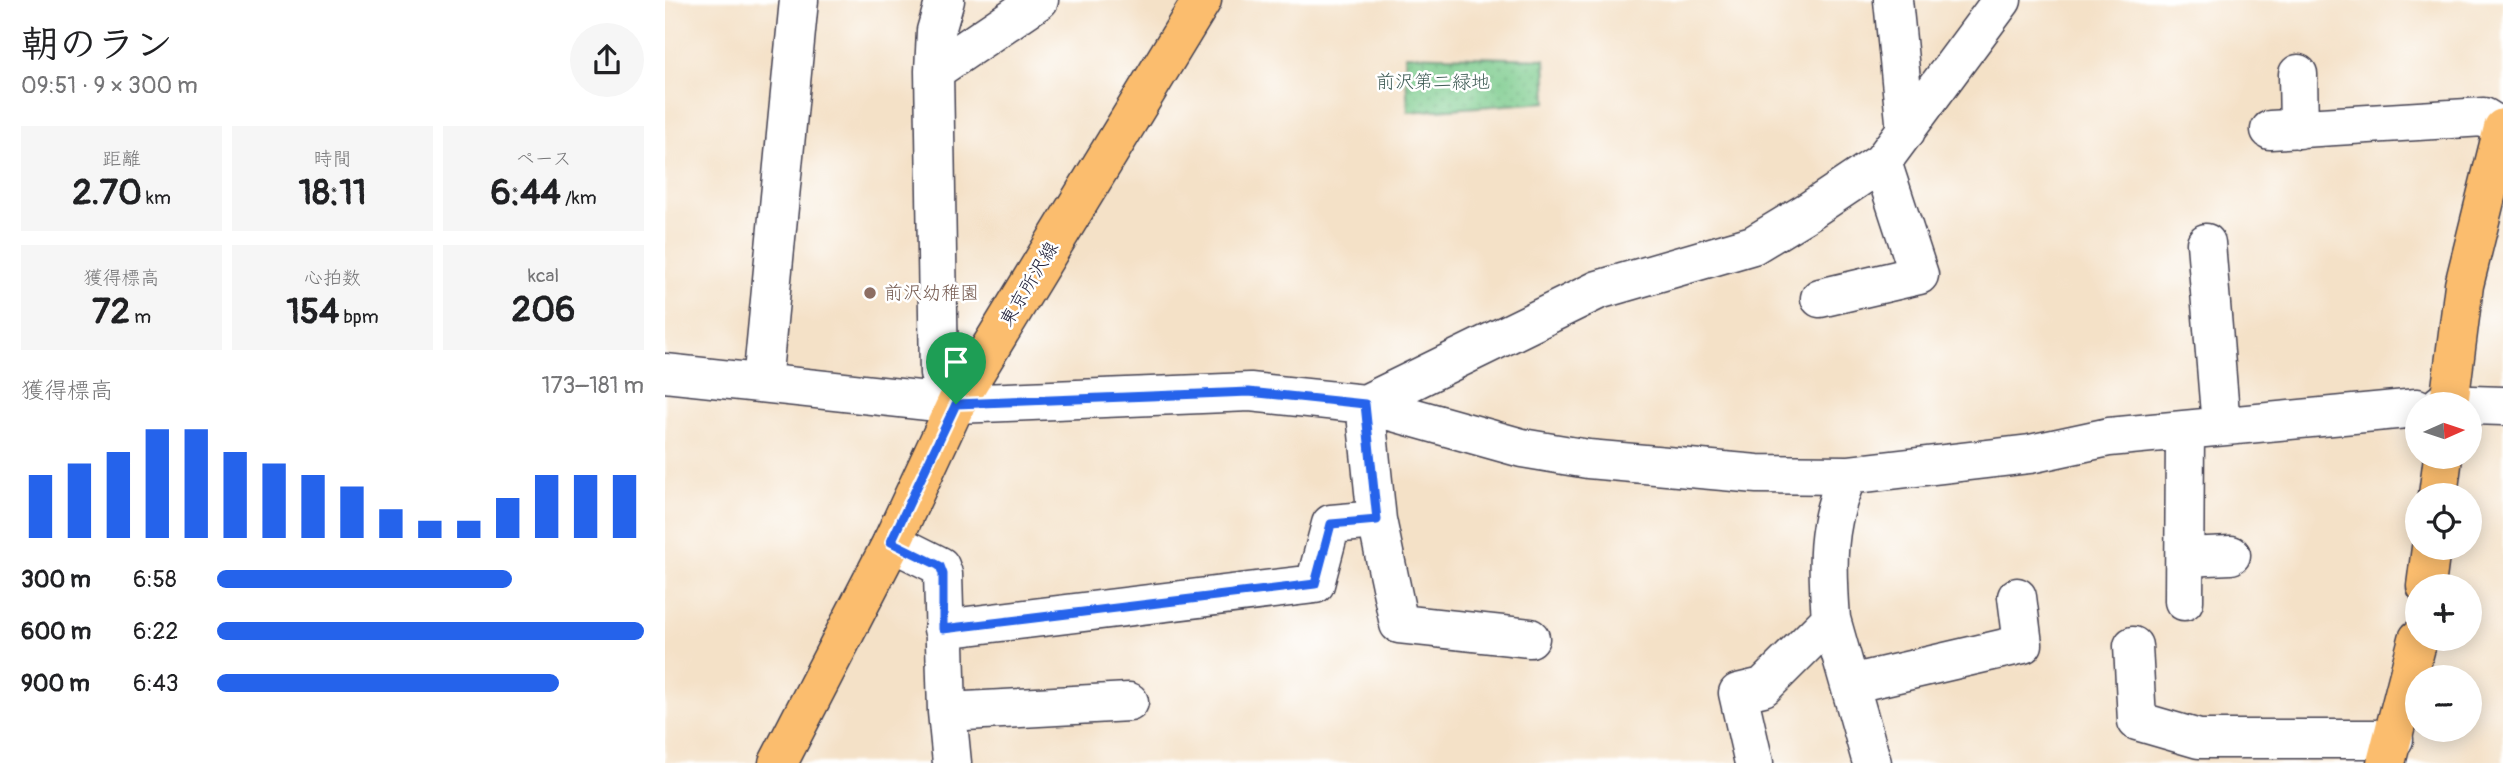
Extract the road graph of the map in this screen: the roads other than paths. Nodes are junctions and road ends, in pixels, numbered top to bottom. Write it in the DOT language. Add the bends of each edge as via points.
graph roads {
  1 [pos="799,0"];
  2 [pos="945,0"];
  3 [pos="1039,0"];
  4 [pos="1202,0"];
  5 [pos="1893,0"];
  6 [pos="2002,0"];
  7 [pos="934,71"];
  8 [pos="2298,74"];
  9 [pos="2503,128"];
  10 [pos="1906,131"];
  11 [pos="1882,162"];
  12 [pos="2206,243"];
  13 [pos="1820,298"];
  14 [pos="665,373"];
  15 [pos="762,383"];
  16 [pos="2442,392"];
  17 [pos="956,404"];
  18 [pos="1365,404"];
  19 [pos="2482,406"];
  20 [pos="2503,406"];
  21 [pos="2405,408"];
  22 [pos="2203,428"];
  23 [pos="1848,475"];
  24 [pos="1377,520"];
  25 [pos="891,542"];
  26 [pos="2231,555"];
  27 [pos="2185,557"];
  28 [pos="2017,597"];
  29 [pos="2184,601"];
  30 [pos="1831,619"];
  31 [pos="943,629"];
  32 [pos="1530,638"];
  33 [pos="2133,646"];
  34 [pos="2415,651"];
  35 [pos="1850,684"];
  36 [pos="1129,702"];
  37 [pos="947,712"];
  38 [pos="2390,751"];
  39 [pos="778,763"];
  40 [pos="952,763"];
  41 [pos="1754,763"];
  42 [pos="1872,763"];
  1 -- 15 [label="street"];
  2 -- 7 [label="street" via="936,31"];
  3 -- 7 [label="street"];
  4 -- 17 [label="main road, 東京所沢線"];
  5 -- 10 [label="street"];
  6 -- 10 [label="street"];
  7 -- 17 [label="street" via="939,374"];
  8 -- 9 [label="street" via="2285,130 2484,117"];
  9 -- 16 [label="main road"];
  10 -- 11 [label="street"];
  11 -- 13 [label="street" via="1919,275"];
  11 -- 18 [label="street" via="1753,245 1598,290"];
  12 -- 22 [label="street"];
  14 -- 15 [label="street"];
  15 -- 17 [label="street"];
  17 -- 18 [label="street" via="1249,392"];
  17 -- 25 [label="main road, 東京所沢線"];
  18 -- 23 [label="street" via="1522,448 1588,459 1757,474"];
  18 -- 24 [label="street"];
  19 -- 20 [label="street"];
  21 -- 22 [label="street"];
  22 -- 23 [label="street"];
  22 -- 27 [label="street"];
  23 -- 30 [label="street" via="1835,505 1826,564"];
  24 -- 31 [label="street" via="1331,524 1315,584"];
  24 -- 32 [label="street" via="1399,624"];
  25 -- 31 [label="street" via="940,566"];
  25 -- 39 [label="main road, 東京所沢線"];
  26 -- 27 [label="street"];
  27 -- 29 [label="street"];
  28 -- 35 [label="street" via="2023,644"];
  30 -- 35 [label="street"];
  30 -- 41 [label="street" via="1763,687 1738,693"];
  31 -- 37 [label="street"];
  33 -- 38 [label="street" via="2137,721 2199,740"];
  34 -- 38 [label="main road"];
  35 -- 42 [label="street"];
  36 -- 37 [label="street"];
  37 -- 40 [label="street"];
}
